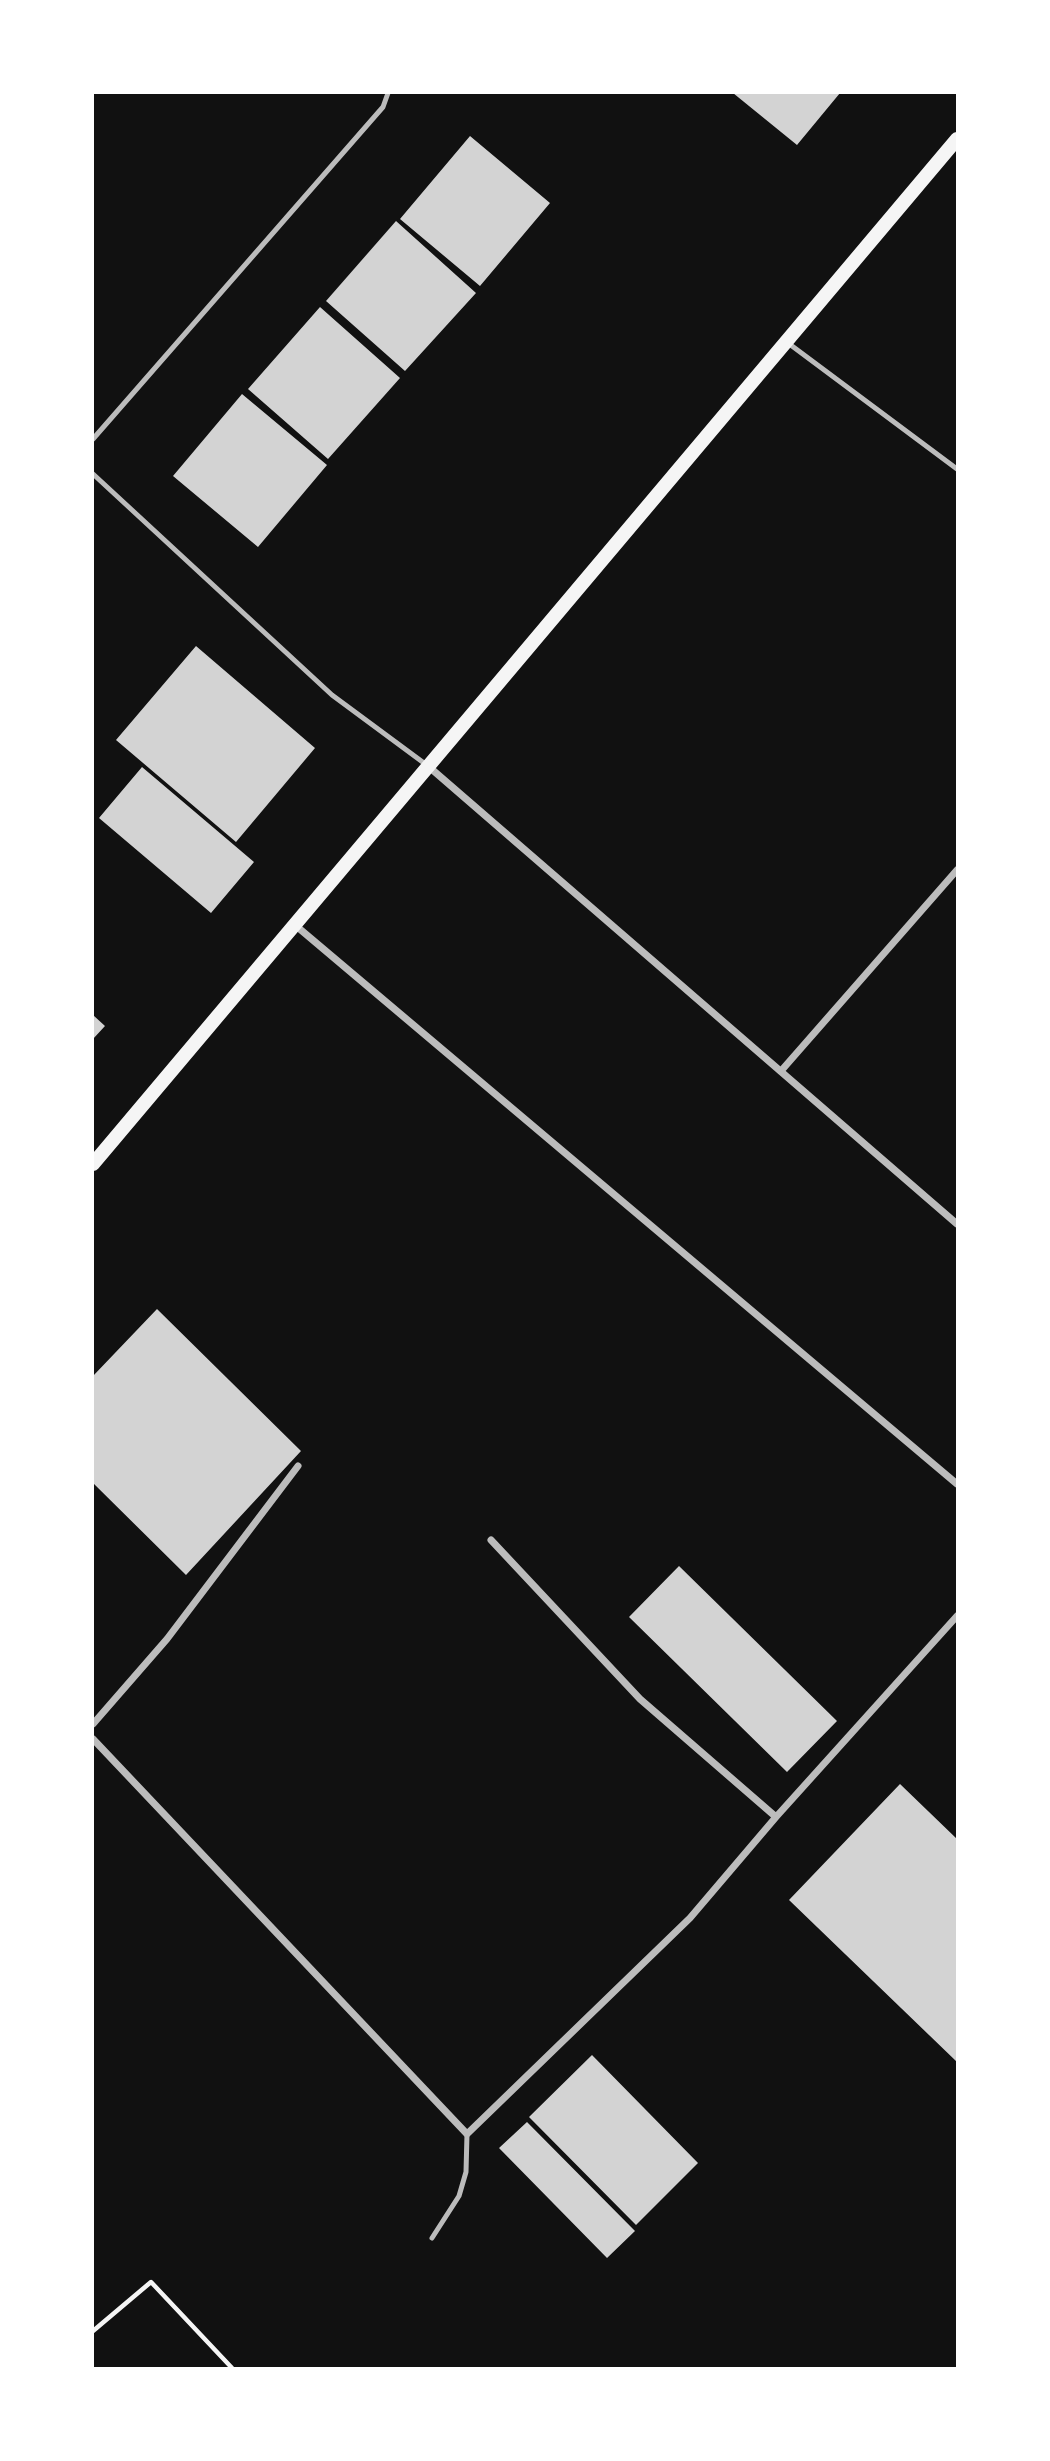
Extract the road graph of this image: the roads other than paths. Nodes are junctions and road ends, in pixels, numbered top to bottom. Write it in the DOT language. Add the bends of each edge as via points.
graph roads {
  1 [pos="388,93"];
  2 [pos="957,139"];
  3 [pos="786,341"];
  4 [pos="93,439"];
  5 [pos="957,469"];
  6 [pos="93,474"];
  7 [pos="428,766"];
  8 [pos="957,870"];
  9 [pos="295,925"];
  10 [pos="781,1072"];
  11 [pos="93,1164"];
  12 [pos="957,1224"];
  13 [pos="298,1466"];
  14 [pos="957,1485"];
  15 [pos="491,1540"];
  16 [pos="957,1616"];
  17 [pos="93,1724"];
  18 [pos="93,1739"];
  19 [pos="776,1817"];
  20 [pos="467,2134"];
  21 [pos="432,2238"];
  1 -- 4 [label="lane" via="383,107"];
  2 -- 3 [label="main road"];
  3 -- 5 [label="lane"];
  3 -- 7 [label="main road"];
  6 -- 7 [label="lane" via="332,695"];
  7 -- 9 [label="main road"];
  7 -- 10 [label="street"];
  8 -- 10 [label="street"];
  9 -- 11 [label="main road"];
  9 -- 14 [label="street"];
  10 -- 12 [label="street"];
  13 -- 17 [label="street" via="167,1640"];
  15 -- 19 [label="street" via="640,1699"];
  16 -- 19 [label="street"];
  18 -- 20 [label="street"];
  19 -- 20 [label="street" via="691,1918"];
  20 -- 21 [label="lane" via="466,2172 459,2196"];
}
